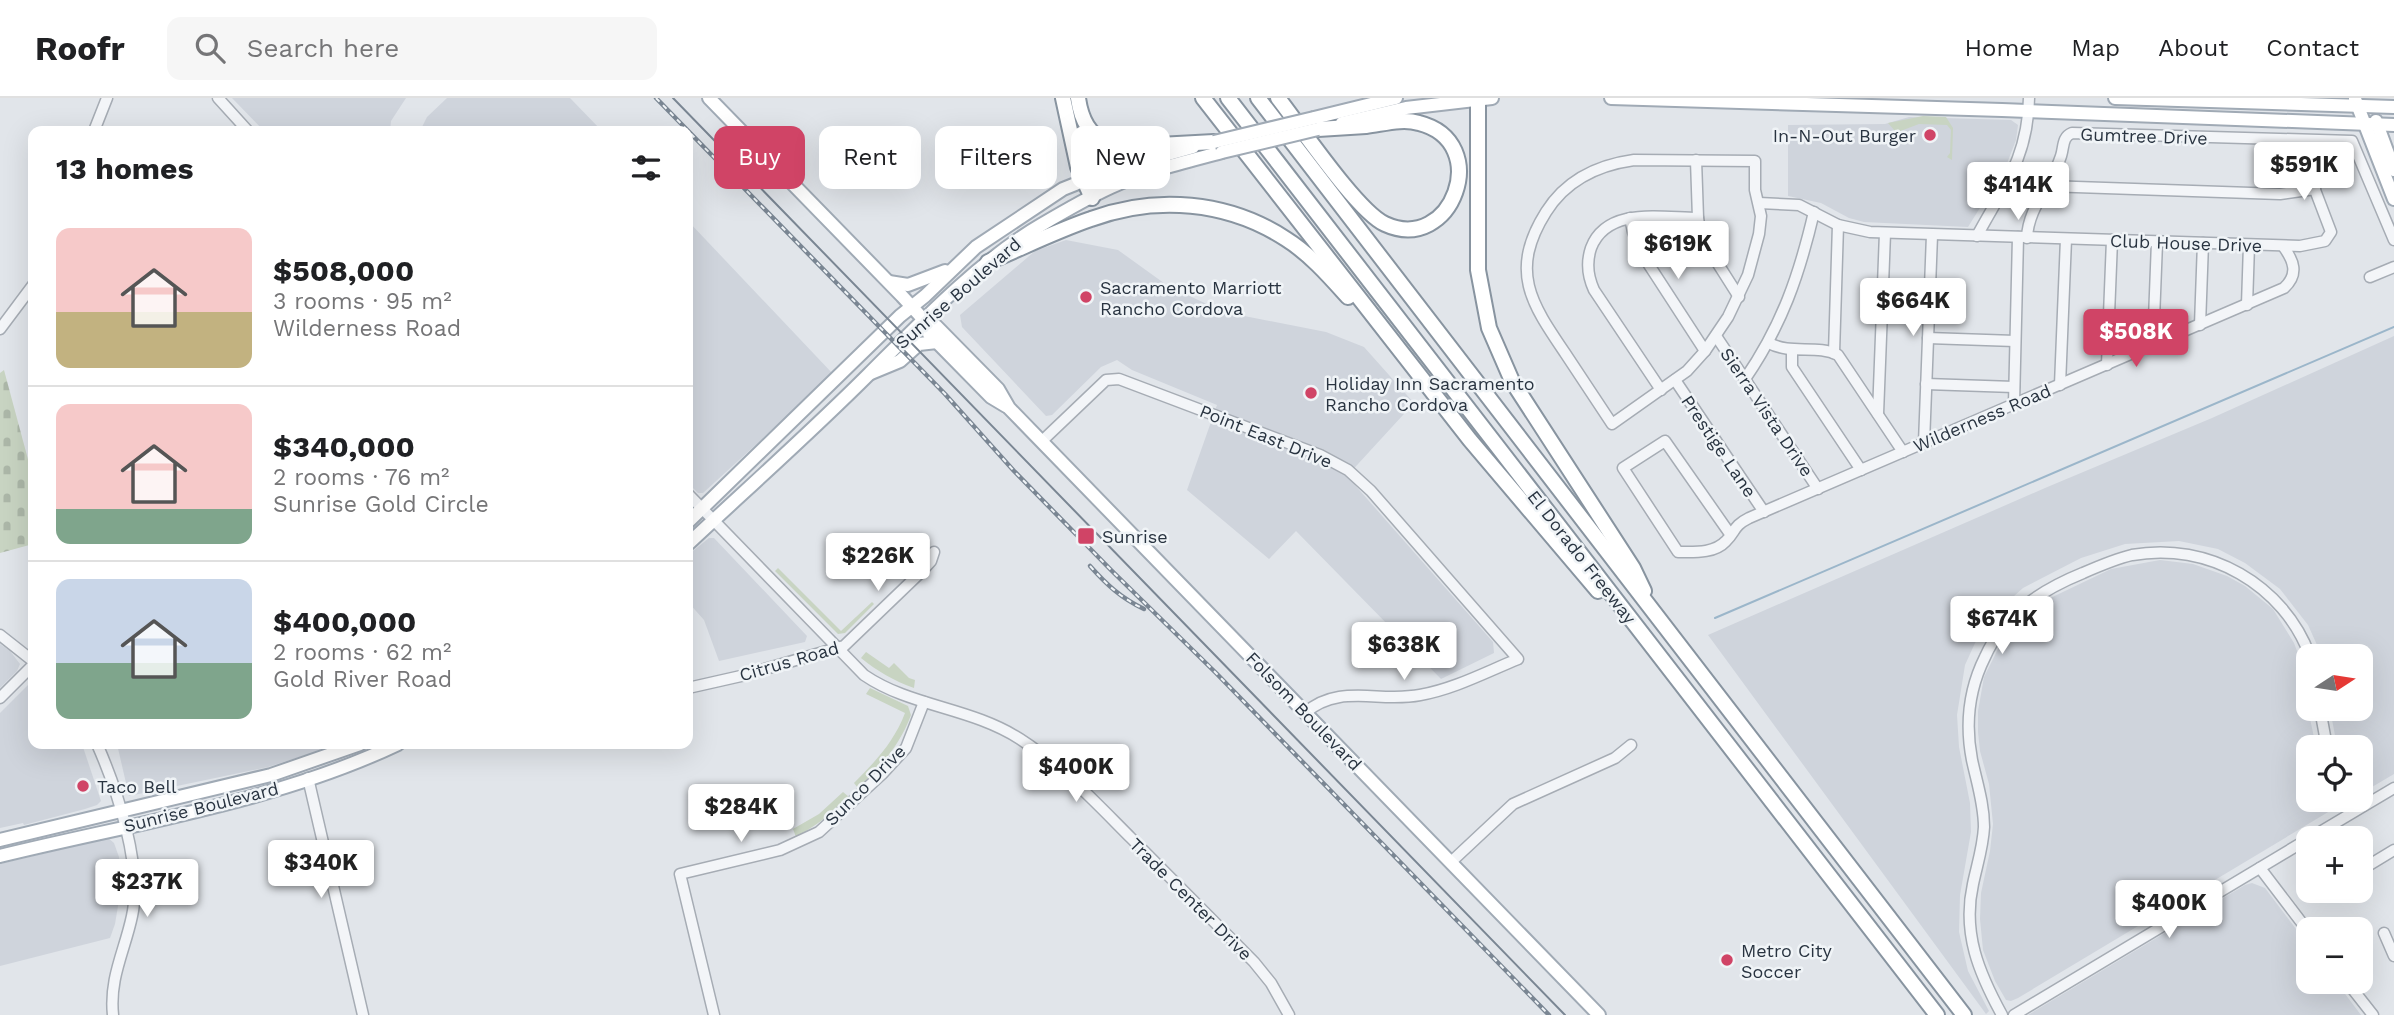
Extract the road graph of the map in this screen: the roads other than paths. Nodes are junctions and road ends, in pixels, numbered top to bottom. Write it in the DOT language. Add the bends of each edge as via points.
graph roads {
  1 [pos="107,98"];
  2 [pos="218,98"];
  3 [pos="709,98"];
  4 [pos="1063,98"];
  5 [pos="1078,98"];
  6 [pos="1203,98"];
  7 [pos="1228,98"];
  8 [pos="1258,98"];
  9 [pos="1278,98"];
  10 [pos="1396,98"];
  11 [pos="1478,98"];
  12 [pos="1492,98"];
  13 [pos="1611,98"];
  14 [pos="2115,98"];
  15 [pos="2337,101"];
  16 [pos="2363,102"];
  17 [pos="2029,105"];
  18 [pos="2394,107"];
  19 [pos="1316,123"];
  20 [pos="2394,125"];
  21 [pos="96,126"];
  22 [pos="243,126"];
  23 [pos="2371,126"];
  24 [pos="2394,133"];
  25 [pos="1071,135"];
  26 [pos="2296,140"];
  27 [pos="1218,147"];
  28 [pos="2388,155"];
  29 [pos="1170,159"];
  30 [pos="1696,160"];
  31 [pos="2394,170"];
  32 [pos="1071,186"];
  33 [pos="2047,186"];
  34 [pos="1088,189"];
  35 [pos="2315,189"];
  36 [pos="1092,198"];
  37 [pos="2394,200"];
  38 [pos="1759,203"];
  39 [pos="1814,212"];
  40 [pos="1630,218"];
  41 [pos="1698,218"];
  42 [pos="1838,225"];
  43 [pos="1885,233"];
  44 [pos="1932,234"];
  45 [pos="1977,236"];
  46 [pos="2022,237"];
  47 [pos="2066,239"];
  48 [pos="2112,240"];
  49 [pos="2394,240"];
  50 [pos="2157,242"];
  51 [pos="2203,243"];
  52 [pos="2249,245"];
  53 [pos="2283,246"];
  54 [pos="988,262"];
  55 [pos="2394,267"];
  56 [pos="951,269"];
  57 [pos="2370,277"];
  58 [pos="889,282"];
  59 [pos="28,292"];
  60 [pos="1738,297"];
  61 [pos="2247,304"];
  62 [pos="912,307"];
  63 [pos="924,320"];
  64 [pos="2200,325"];
  65 [pos="0,329"];
  66 [pos="1716,336"];
  67 [pos="1928,338"];
  68 [pos="2015,341"];
  69 [pos="937,342"];
  70 [pos="1769,343"];
  71 [pos="2153,345"];
  72 [pos="1791,350"];
  73 [pos="1705,351"];
  74 [pos="1835,353"];
  75 [pos="2107,365"];
  76 [pos="1416,370"];
  77 [pos="871,373"];
  78 [pos="1745,379"];
  79 [pos="1675,380"];
  80 [pos="1926,384"];
  81 [pos="2060,385"];
  82 [pos="2014,387"];
  83 [pos="1661,390"];
  84 [pos="2014,404"];
  85 [pos="1009,408"];
  86 [pos="1878,414"];
  87 [pos="1042,441"];
  88 [pos="1924,443"];
  89 [pos="1904,452"];
  90 [pos="1861,470"];
  91 [pos="1818,489"];
  92 [pos="693,499"];
  93 [pos="702,509"];
  94 [pos="1763,512"];
  95 [pos="693,517"];
  96 [pos="713,520"];
  97 [pos="1730,534"];
  98 [pos="693,539"];
  99 [pos="934,552"];
  100 [pos="1645,598"];
  101 [pos="1621,607"];
  102 [pos="0,635"];
  103 [pos="2304,644"];
  104 [pos="837,649"];
  105 [pos="28,659"];
  106 [pos="28,668"];
  107 [pos="693,687"];
  108 [pos="0,698"];
  109 [pos="924,702"];
  110 [pos="1305,713"];
  111 [pos="1631,745"];
  112 [pos="99,749"];
  113 [pos="347,749"];
  114 [pos="385,749"];
  115 [pos="331,755"];
  116 [pos="308,778"];
  117 [pos="2394,788"];
  118 [pos="2373,800"];
  119 [pos="120,812"];
  120 [pos="2354,812"];
  121 [pos="2331,826"];
  122 [pos="124,827"];
  123 [pos="0,840"];
  124 [pos="2296,847"];
  125 [pos="2394,850"];
  126 [pos="0,856"];
  127 [pos="1451,862"];
  128 [pos="2373,863"];
  129 [pos="2260,868"];
  130 [pos="2297,917"];
  131 [pos="2384,933"];
  132 [pos="2394,956"];
  133 [pos="2356,994"];
  134 [pos="113,1015"];
  135 [pos="363,1015"];
  136 [pos="714,1015"];
  137 [pos="1289,1015"];
  138 [pos="1599,1015"];
  139 [pos="1937,1015"];
  140 [pos="1964,1015"];
  141 [pos="2002,1015"];
  142 [pos="2014,1015"];
  143 [pos="2373,1015"];
  1 -- 21 [label="street"];
  2 -- 22 [label="street"];
  3 -- 58 [label="main road, Folsom Boulevard"];
  4 -- 25 [label="highway"];
  5 -- 27 [label="highway" via="1089,127 1102,140 1119,147"];
  6 -- 76 [label="highway"];
  7 -- 101 [label="highway, El Dorado Freeway"];
  8 -- 100 [label="highway, El Dorado Freeway"];
  9 -- 19 [label="highway" via="1354,197 1380,221 1403,229 1427,225 1455,196 1458,162 1448,141 1434,129 1418,122"];
  10 -- 19 [label="main road, Sunrise Boulevard"];
  11 -- 12 [label="main road, Sunrise Boulevard"];
  11 -- 19 [label="main road, Sunrise Boulevard"];
  11 -- 100 [label="highway" via="1478,270 1489,328 1512,381 1633,568"];
  13 -- 17 [label="main road"];
  14 -- 15 [label="main road"];
  15 -- 16 [label="main road"];
  16 -- 18 [label="main road"];
  16 -- 23 [label="main road"];
  17 -- 23 [label="main road"];
  17 -- 45 [label="street" via="2027,135 2018,161"];
  19 -- 27 [label="main road, Sunrise Boulevard, bridge"];
  20 -- 23 [label="main road"];
  23 -- 28 [label="main road"];
  23 -- 37 [label="main road"];
  24 -- 28 [label="main road"];
  26 -- 33 [label="street, Gumtree Drive" via="2072,133 2064,139"];
  26 -- 35 [label="street"];
  26 -- 49 [label="street, Gumtree Drive" via="2353,141"];
  27 -- 29 [label="main road, Sunrise Boulevard"];
  27 -- 36 [label="main road, Sunrise Boulevard"];
  28 -- 31 [label="main road"];
  30 -- 38 [label="street" via="1755,161"];
  30 -- 41 [label="street"];
  30 -- 83 [label="street" via="1634,160 1590,172 1550,206 1529,252 1527,279 1534,305 1612,424"];
  32 -- 56 [label="main road, Sunrise Boulevard" via="1016,219"];
  33 -- 35 [label="street" via="2280,194"];
  33 -- 46 [label="street, Gumtree Drive"];
  34 -- 36 [label="highway"];
  35 -- 53 [label="street, Club House Drive" via="2330,236 2322,242"];
  36 -- 54 [label="main road, Sunrise Boulevard"];
  38 -- 39 [label="street, Club House Drive" via="1790,204"];
  38 -- 60 [label="street" via="1759,234"];
  39 -- 42 [label="street, Club House Drive"];
  39 -- 70 [label="street" via="1794,289"];
  40 -- 41 [label="street"];
  40 -- 73 [label="street" via="1640,251"];
  40 -- 83 [label="street" via="1608,227 1595,241 1589,276"];
  41 -- 60 [label="street" via="1705,245"];
  42 -- 43 [label="street, Club House Drive"];
  42 -- 74 [label="street"];
  43 -- 44 [label="street, Club House Drive"];
  43 -- 86 [label="street"];
  44 -- 45 [label="street, Club House Drive"];
  44 -- 67 [label="street"];
  45 -- 46 [label="street, Club House Drive"];
  46 -- 47 [label="street, Club House Drive"];
  46 -- 68 [label="street, Gumtree Drive"];
  47 -- 48 [label="street, Club House Drive"];
  47 -- 81 [label="street"];
  48 -- 50 [label="street, Club House Drive"];
  48 -- 75 [label="street"];
  50 -- 51 [label="street, Club House Drive"];
  50 -- 71 [label="street"];
  51 -- 52 [label="street, Club House Drive"];
  51 -- 64 [label="street"];
  52 -- 53 [label="street, Club House Drive"];
  52 -- 61 [label="street"];
  53 -- 61 [label="street, Wilderness Road" via="2294,263 2292,279 2284,288"];
  54 -- 63 [label="main road, Sunrise Boulevard"];
  54 -- 76 [label="highway" via="1093,218 1133,208 1174,204 1213,208 1251,219 1288,240 1323,269"];
  55 -- 57 [label="street"];
  56 -- 58 [label="main road" via="915,284"];
  56 -- 62 [label="main road, Sunrise Boulevard"];
  58 -- 62 [label="main road, Folsom Boulevard"];
  59 -- 65 [label="street"];
  60 -- 66 [label="street"];
  61 -- 64 [label="street, Wilderness Road"];
  62 -- 63 [label="main road, Folsom Boulevard"];
  62 -- 93 [label="main road, Sunrise Boulevard"];
  63 -- 69 [label="main road, Folsom Boulevard"];
  63 -- 77 [label="main road, Sunrise Boulevard"];
  63 -- 85 [label="main road, Folsom Boulevard" via="936,326 998,389"];
  64 -- 71 [label="street, Wilderness Road"];
  66 -- 73 [label="street"];
  66 -- 78 [label="street, Sierra Vista Drive"];
  67 -- 68 [label="street"];
  67 -- 80 [label="street"];
  68 -- 82 [label="street, Gumtree Drive"];
  69 -- 77 [label="main road" via="919,345 900,361"];
  69 -- 85 [label="main road, Folsom Boulevard" via="990,397"];
  70 -- 72 [label="street"];
  70 -- 78 [label="street"];
  71 -- 75 [label="street, Wilderness Road"];
  72 -- 74 [label="street"];
  72 -- 90 [label="street" via="1792,367"];
  73 -- 79 [label="street"];
  74 -- 86 [label="street"];
  75 -- 81 [label="street, Wilderness Road"];
  76 -- 101 [label="highway" via="1595,589"];
  77 -- 96 [label="main road, Sunrise Boulevard"];
  78 -- 91 [label="street, Sierra Vista Drive"];
  79 -- 83 [label="street"];
  79 -- 94 [label="street, Prestige Lane"];
  80 -- 82 [label="street"];
  80 -- 88 [label="street"];
  81 -- 84 [label="street, Wilderness Road"];
  82 -- 84 [label="street, Gumtree Drive"];
  84 -- 88 [label="street, Wilderness Road"];
  85 -- 87 [label="main road, Folsom Boulevard"];
  86 -- 89 [label="street"];
  87 -- 110 [label="main road, Folsom Boulevard"];
  87 -- 110 [label="street, Point East Drive" via="1106,380 1119,379 1320,455 1348,470 1371,491 1518,659 1433,692 1404,697 1332,697"];
  88 -- 89 [label="street, Wilderness Road"];
  89 -- 90 [label="street, Wilderness Road"];
  90 -- 91 [label="street, Wilderness Road"];
  91 -- 94 [label="street, Wilderness Road"];
  92 -- 93 [label="street, Trade Center Drive"];
  93 -- 95 [label="main road, Sunrise Boulevard"];
  93 -- 96 [label="street, Trade Center Drive"];
  94 -- 97 [label="street, Wilderness Road"];
  96 -- 98 [label="main road, Sunrise Boulevard"];
  96 -- 104 [label="street, Trade Center Drive"];
  97 -- 97 [label="street, Wilderness Road" via="1665,441 1623,468 1678,552 1702,553 1725,543"];
  99 -- 104 [label="street, Citrus Road" via="912,581"];
  100 -- 140 [label="highway, El Dorado Freeway"];
  101 -- 139 [label="highway, El Dorado Freeway"];
  102 -- 105 [label="street"];
  103 -- 141 [label="street" via="2290,618 2262,588 2219,563 2174,553 2133,555 2101,565 2046,590 2010,620 1977,674 1969,729 1983,820 1970,900 1972,945 1983,980"];
  104 -- 107 [label="street, Citrus Road"];
  104 -- 109 [label="street, Trade Center Drive" via="871,680"];
  106 -- 108 [label="street"];
  109 -- 136 [label="street, Sunco Drive" via="906,748 819,832 780,850 680,874"];
  109 -- 137 [label="street, Trade Center Drive" via="999,726 1064,772 1254,962"];
  110 -- 127 [label="main road, Folsom Boulevard"];
  111 -- 127 [label="street" via="1619,756 1513,804"];
  112 -- 119 [label="street"];
  113 -- 115 [label="main road, Sunrise Boulevard"];
  114 -- 116 [label="main road, Sunrise Boulevard"];
  115 -- 116 [label="main road"];
  115 -- 119 [label="main road, Sunrise Boulevard" via="271,775"];
  116 -- 122 [label="main road, Sunrise Boulevard"];
  116 -- 135 [label="street"];
  117 -- 118 [label="street"];
  119 -- 122 [label="street"];
  119 -- 123 [label="main road, Sunrise Boulevard"];
  120 -- 121 [label="street"];
  122 -- 126 [label="main road, Sunrise Boulevard"];
  122 -- 134 [label="street" via="135,891 115,973"];
  124 -- 129 [label="street"];
  125 -- 128 [label="street"];
  127 -- 138 [label="main road, Folsom Boulevard"];
  129 -- 130 [label="street"];
  129 -- 142 [label="street"];
  131 -- 132 [label="street"];
  133 -- 143 [label="street"];
}
